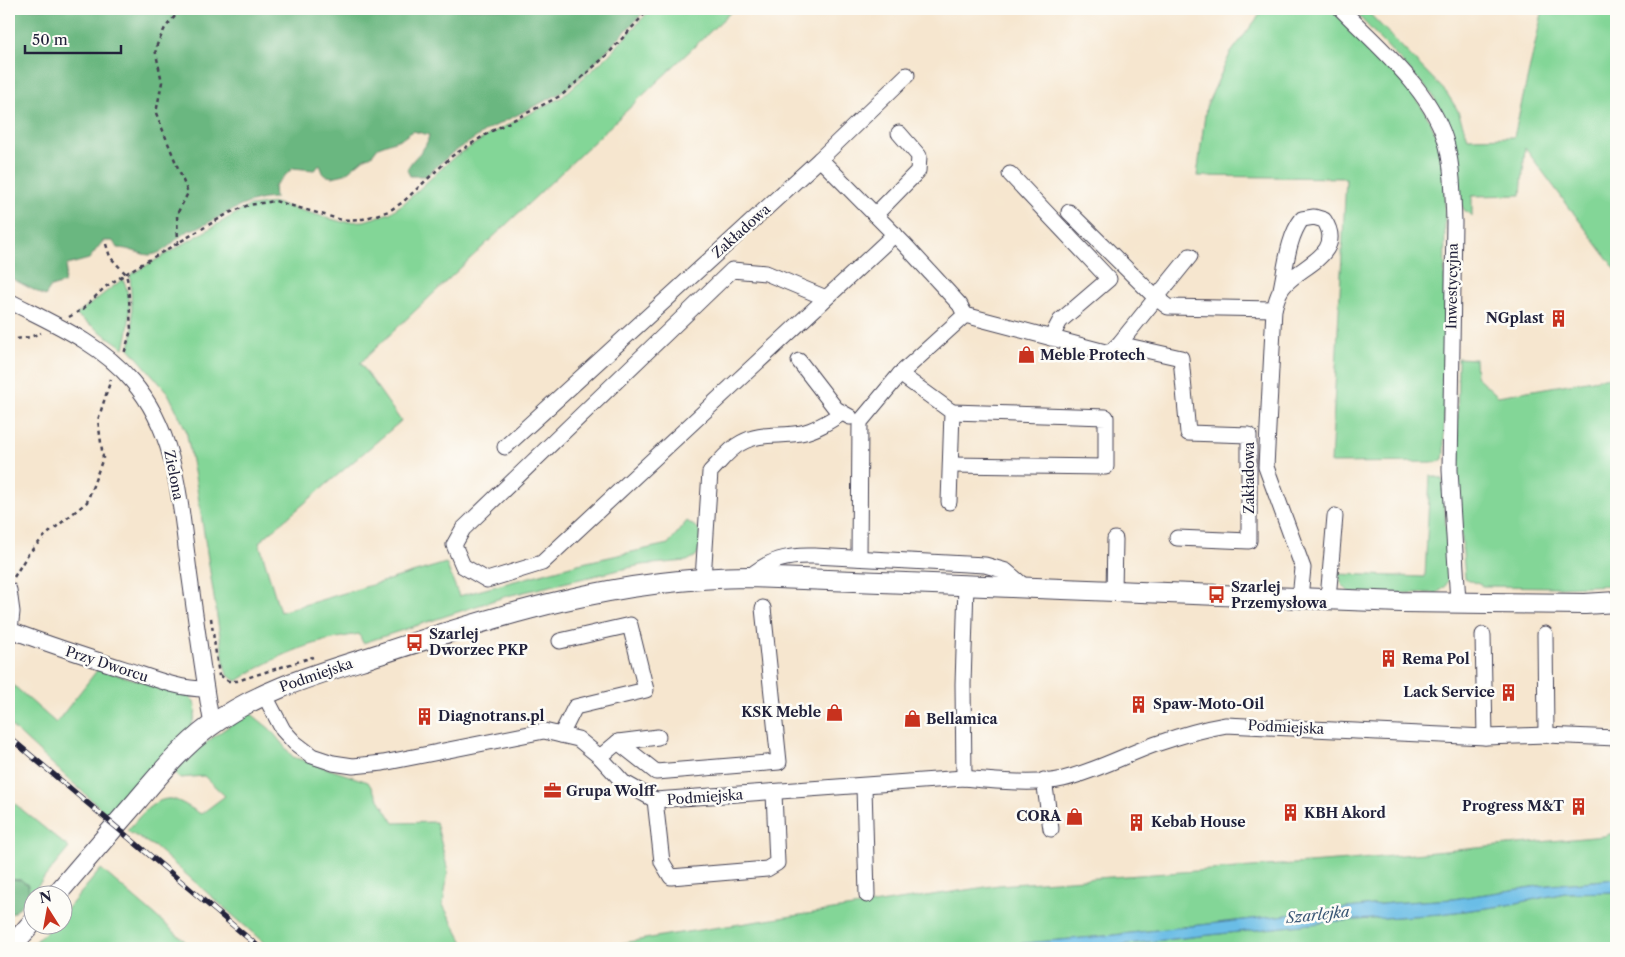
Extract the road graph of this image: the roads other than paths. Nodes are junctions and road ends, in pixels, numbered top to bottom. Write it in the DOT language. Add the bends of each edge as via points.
graph roads {
  1 [pos="1341,9"];
  2 [pos="907,75"];
  3 [pos="899,133"];
  4 [pos="820,159"];
  5 [pos="1010,174"];
  6 [pos="1069,212"];
  7 [pos="875,215"];
  8 [pos="895,234"];
  9 [pos="1190,256"];
  10 [pos="1281,289"];
  11 [pos="826,298"];
  12 [pos="1156,298"];
  13 [pos="9,302"];
  14 [pos="1274,309"];
  15 [pos="965,314"];
  16 [pos="1052,338"];
  17 [pos="1119,344"];
  18 [pos="799,361"];
  19 [pos="900,374"];
  20 [pos="952,412"];
  21 [pos="842,413"];
  22 [pos="860,422"];
  23 [pos="505,447"];
  24 [pos="951,465"];
  25 [pos="950,502"];
  26 [pos="1335,516"];
  27 [pos="1177,538"];
  28 [pos="1115,540"];
  29 [pos="859,558"];
  30 [pos="748,578"];
  31 [pos="703,579"];
  32 [pos="966,585"];
  33 [pos="10,586"];
  34 [pos="1025,587"];
  35 [pos="1114,591"];
  36 [pos="1300,598"];
  37 [pos="1328,599"];
  38 [pos="1458,602"];
  39 [pos="1616,602"];
  40 [pos="763,608"];
  41 [pos="1545,634"];
  42 [pos="1483,635"];
  43 [pos="560,642"];
  44 [pos="205,688"];
  45 [pos="264,694"];
  46 [pos="212,725"];
  47 [pos="561,735"];
  48 [pos="1546,735"];
  49 [pos="658,737"];
  50 [pos="1485,737"];
  51 [pos="1616,738"];
  52 [pos="618,742"];
  53 [pos="600,757"];
  54 [pos="964,778"];
  55 [pos="1044,780"];
  56 [pos="864,787"];
  57 [pos="774,793"];
  58 [pos="655,800"];
  59 [pos="1051,828"];
  60 [pos="67,884"];
  61 [pos="867,895"];
  62 [pos="22,934"];
  63 [pos="10,948"];
  1 -- 38 [label="street, Inwestycyjna" via="1422,93 1447,145 1454,222 1450,470"];
  2 -- 4 [label="street, Zakładowa"];
  3 -- 7 [label="street" via="919,156 918,171"];
  4 -- 7 [label="street"];
  4 -- 23 [label="street, Zakładowa"];
  5 -- 16 [label="street" via="1109,280 1060,321"];
  6 -- 12 [label="street"];
  7 -- 8 [label="street"];
  8 -- 11 [label="street"];
  8 -- 15 [label="street"];
  9 -- 12 [label="street"];
  10 -- 10 [label="street" via="1325,251 1330,240 1329,227 1324,220 1314,217 1302,219 1297,225"];
  10 -- 14 [label="street"];
  11 -- 11 [label="street" via="542,563 487,580 464,566 454,545 463,529 732,270 766,273"];
  12 -- 14 [label="street" via="1168,306"];
  12 -- 17 [label="street"];
  13 -- 44 [label="street, Zielona" via="63,319 96,349 124,360 151,406 172,454"];
  14 -- 36 [label="street" via="1266,467 1302,568"];
  15 -- 16 [label="street, Zakładowa"];
  15 -- 19 [label="street"];
  16 -- 17 [label="street, Zakładowa" via="1109,353"];
  17 -- 27 [label="street, Zakładowa" via="1181,358 1188,433 1249,435 1248,541"];
  18 -- 21 [label="street"];
  19 -- 20 [label="street"];
  19 -- 22 [label="street"];
  20 -- 24 [label="street"];
  20 -- 24 [label="street" via="1106,417 1106,467"];
  21 -- 22 [label="street"];
  21 -- 31 [label="street" via="801,433 765,435 739,443 710,472"];
  22 -- 29 [label="street"];
  24 -- 25 [label="street"];
  26 -- 37 [label="street"];
  28 -- 35 [label="street"];
  29 -- 30 [label="street" via="792,556 770,562"];
  29 -- 34 [label="street" via="985,565 1006,571"];
  30 -- 31 [label="main road, Podmiejska"];
  30 -- 32 [label="main road, Podmiejska"];
  31 -- 45 [label="main road, Podmiejska" via="614,589 508,613"];
  32 -- 34 [label="main road, Podmiejska"];
  32 -- 54 [label="street"];
  33 -- 44 [label="street, Przy Dworcu" via="10,630 168,683"];
  34 -- 35 [label="main road, Podmiejska"];
  35 -- 36 [label="main road, Podmiejska"];
  36 -- 37 [label="main road, Podmiejska"];
  37 -- 38 [label="main road, Podmiejska"];
  38 -- 39 [label="main road, Podmiejska"];
  40 -- 52 [label="street" via="779,762 656,772"];
  41 -- 48 [label="street"];
  42 -- 50 [label="street"];
  43 -- 47 [label="street" via="630,625 646,690 575,707"];
  44 -- 46 [label="street, Zielona"];
  45 -- 46 [label="main road, Podmiejska"];
  45 -- 47 [label="street, Podmiejska" via="283,730 312,756 353,766 429,755 544,730"];
  46 -- 60 [label="main road, Podmiejska" via="169,764"];
  47 -- 53 [label="street, Podmiejska" via="578,739"];
  48 -- 50 [label="street, Podmiejska"];
  48 -- 51 [label="street, Podmiejska"];
  49 -- 52 [label="street"];
  50 -- 55 [label="street, Podmiejska" via="1226,725 1155,744 1061,780"];
  52 -- 53 [label="street"];
  53 -- 58 [label="street, Podmiejska" via="623,782"];
  54 -- 55 [label="street, Podmiejska"];
  54 -- 56 [label="street, Podmiejska"];
  55 -- 59 [label="street"];
  56 -- 57 [label="street, Podmiejska"];
  56 -- 61 [label="street"];
  57 -- 58 [label="street, Podmiejska"];
  57 -- 58 [label="street" via="777,863 767,869 671,876 662,862"];
  62 -- 63 [label="main road"];
}
